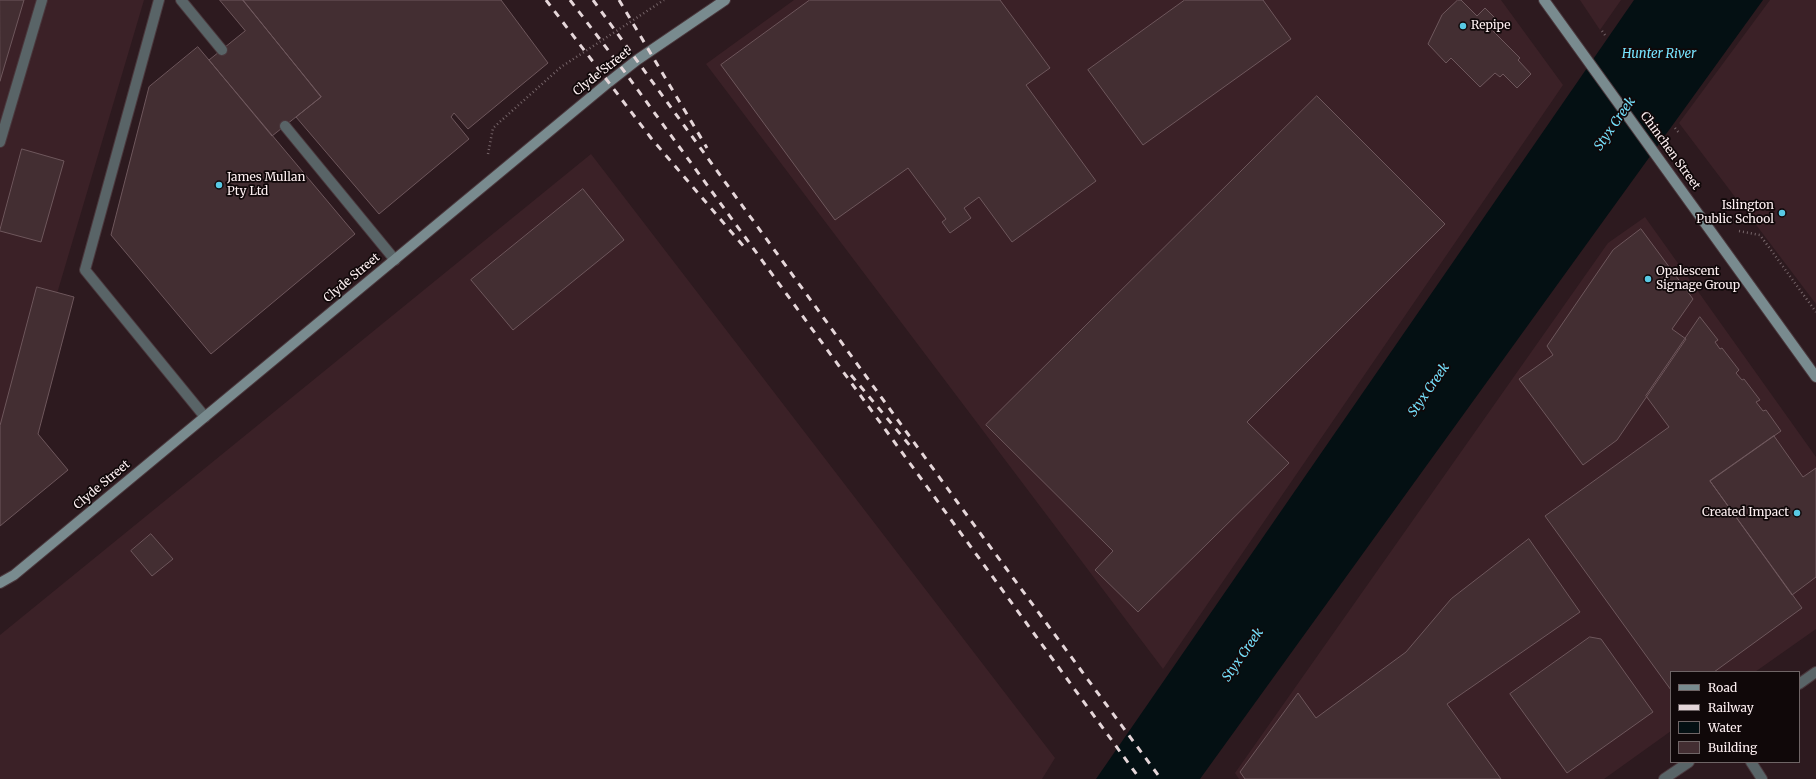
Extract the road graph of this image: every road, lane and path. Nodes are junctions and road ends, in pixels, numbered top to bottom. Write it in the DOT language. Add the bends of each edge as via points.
graph roads {
  1 [pos="42,0"];
  2 [pos="159,0"];
  3 [pos="181,0"];
  4 [pos="664,0"];
  5 [pos="725,0"];
  6 [pos="1544,0"];
  7 [pos="1602,31"];
  8 [pos="1605,35"];
  9 [pos="222,50"];
  10 [pos="285,126"];
  11 [pos="493,128"];
  12 [pos="1675,128"];
  13 [pos="1680,134"];
  14 [pos="0,142"];
  15 [pos="1760,235"];
  16 [pos="395,260"];
  17 [pos="1816,312"];
  18 [pos="1816,377"];
  19 [pos="205,417"];
  20 [pos="0,583"];
  21 [pos="1816,672"];
  22 [pos="1800,683"];
  23 [pos="1688,763"];
  24 [pos="1752,763"];
  25 [pos="1664,779"];
  26 [pos="1762,779"];
  1 -- 14 [label="street"];
  2 -- 19 [label="street" via="85,270"];
  3 -- 9 [label="street"];
  4 -- 11 [label="path" via="561,67"];
  5 -- 16 [label="street, Clyde Street" via="609,82"];
  6 -- 18 [label="street, Chinchen Street"];
  7 -- 8 [label="path"];
  10 -- 16 [label="street"];
  12 -- 13 [label="path"];
  15 -- 17 [label="path"];
  16 -- 19 [label="street, Clyde Street"];
  19 -- 20 [label="street, Clyde Street" via="14,575"];
  21 -- 22 [label="street"];
  23 -- 25 [label="street"];
  24 -- 26 [label="street"];
}
